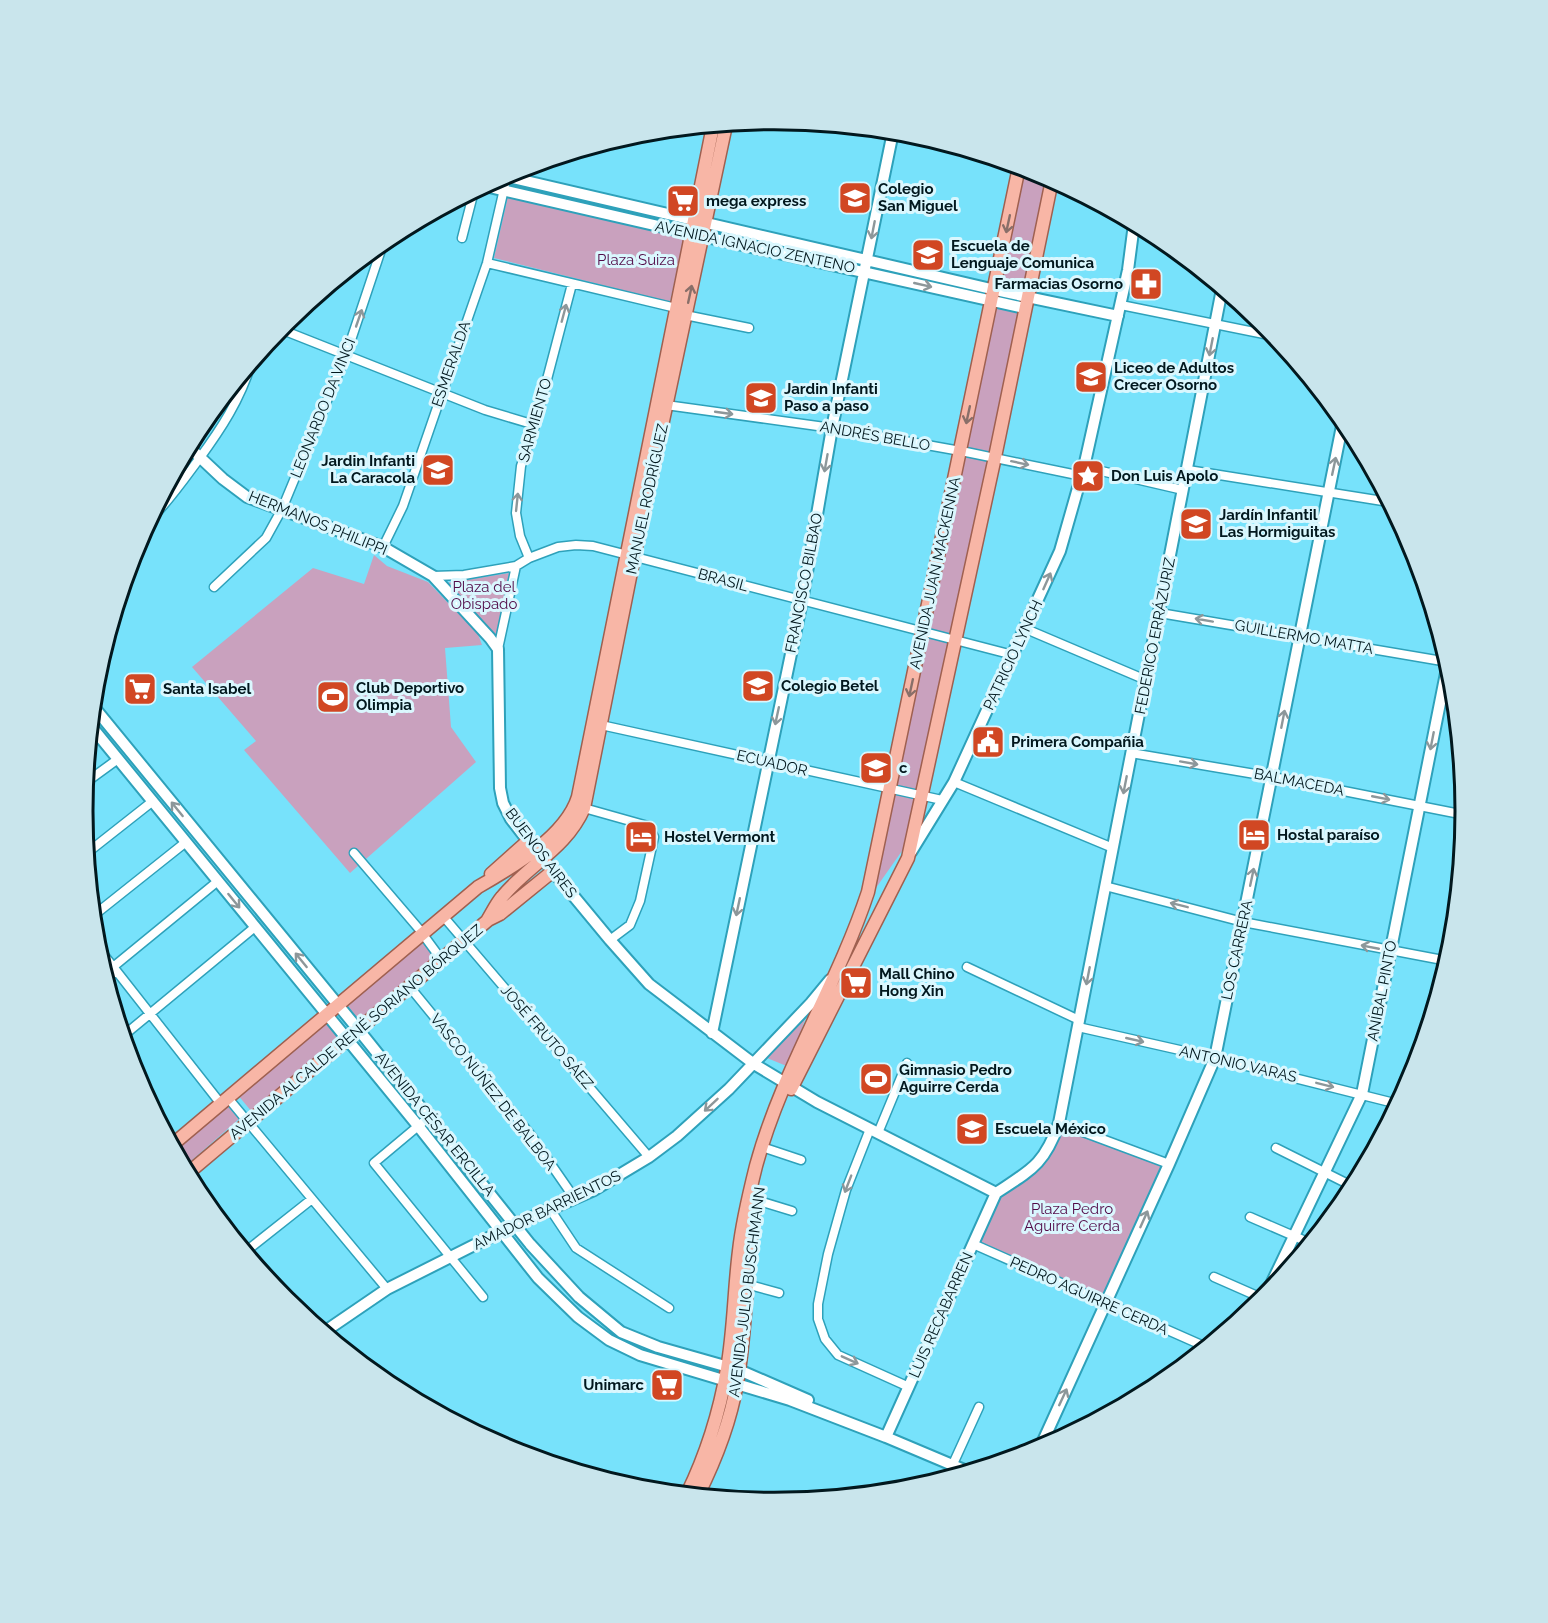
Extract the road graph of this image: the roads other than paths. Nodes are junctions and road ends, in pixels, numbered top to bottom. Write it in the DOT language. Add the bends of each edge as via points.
graph roads {
  1 [pos="724,132"];
  2 [pos="712,134"];
  3 [pos="891,141"];
  4 [pos="1017,176"];
  5 [pos="520,179"];
  6 [pos="504,186"];
  7 [pos="499,189"];
  8 [pos="1050,189"];
  9 [pos="504,190"];
  10 [pos="471,202"];
  11 [pos="700,221"];
  12 [pos="1133,233"];
  13 [pos="697,235"];
  14 [pos="462,238"];
  15 [pos="379,257"];
  16 [pos="868,259"];
  17 [pos="487,263"];
  18 [pos="865,271"];
  19 [pos="572,284"];
  20 [pos="993,295"];
  21 [pos="1220,297"];
  22 [pos="1026,302"];
  23 [pos="1119,311"];
  24 [pos="681,312"];
  25 [pos="1215,325"];
  26 [pos="749,328"];
  27 [pos="289,333"];
  28 [pos="1259,333"];
  29 [pos="346,356"];
  30 [pos="242,387"];
  31 [pos="441,392"];
  32 [pos="666,405"];
  33 [pos="535,425"];
  34 [pos="832,428"];
  35 [pos="1340,434"];
  36 [pos="960,451"];
  37 [pos="195,453"];
  38 [pos="200,458"];
  39 [pos="995,458"];
  40 [pos="1188,470"];
  41 [pos="1083,472"];
  42 [pos="1183,490"];
  43 [pos="1329,492"];
  44 [pos="1380,500"];
  45 [pos="167,502"];
  46 [pos="282,509"];
  47 [pos="383,547"];
  48 [pos="630,556"];
  49 [pos="529,558"];
  50 [pos="516,566"];
  51 [pos="433,576"];
  52 [pos="214,587"];
  53 [pos="802,601"];
  54 [pos="1160,613"];
  55 [pos="1026,629"];
  56 [pos="922,632"];
  57 [pos="1299,637"];
  58 [pos="954,640"];
  59 [pos="498,649"];
  60 [pos="1013,655"];
  61 [pos="1438,660"];
  62 [pos="1146,680"];
  63 [pos="1443,686"];
  64 [pos="100,715"];
  65 [pos="601,724"];
  66 [pos="98,734"];
  67 [pos="1131,753"];
  68 [pos="118,759"];
  69 [pos="768,762"];
  70 [pos="94,777"];
  71 [pos="1272,777"];
  72 [pos="954,782"];
  73 [pos="890,789"];
  74 [pos="921,796"];
  75 [pos="942,800"];
  76 [pos="153,801"];
  77 [pos="1419,805"];
  78 [pos="584,808"];
  79 [pos="1455,812"];
  80 [pos="186,842"];
  81 [pos="531,845"];
  82 [pos="94,848"];
  83 [pos="1113,848"];
  84 [pos="354,853"];
  85 [pos="908,858"];
  86 [pos="543,860"];
  87 [pos="553,872"];
  88 [pos="218,881"];
  89 [pos="1105,886"];
  90 [pos="101,910"];
  91 [pos="443,916"];
  92 [pos="487,921"];
  93 [pos="1243,922"];
  94 [pos="255,927"];
  95 [pos="423,934"];
  96 [pos="464,940"];
  97 [pos="609,940"];
  98 [pos="1390,951"];
  99 [pos="441,959"];
  100 [pos="1439,959"];
  101 [pos="110,963"];
  102 [pos="967,967"];
  103 [pos="115,969"];
  104 [pos="112,972"];
  105 [pos="835,974"];
  106 [pos="409,986"];
  107 [pos="338,1005"];
  108 [pos="150,1014"];
  109 [pos="327,1014"];
  110 [pos="1078,1023"];
  111 [pos="358,1030"];
  112 [pos="129,1031"];
  113 [pos="711,1033"];
  114 [pos="347,1039"];
  115 [pos="1215,1058"];
  116 [pos="907,1063"];
  117 [pos="754,1064"];
  118 [pos="786,1086"];
  119 [pos="1362,1094"];
  120 [pos="224,1101"];
  121 [pos="1390,1102"];
  122 [pos="429,1117"];
  123 [pos="248,1122"];
  124 [pos="1059,1123"];
  125 [pos="419,1126"];
  126 [pos="874,1131"];
  127 [pos="178,1140"];
  128 [pos="1276,1148"];
  129 [pos="768,1149"];
  130 [pos="650,1157"];
  131 [pos="801,1160"];
  132 [pos="1169,1164"];
  133 [pos="194,1168"];
  134 [pos="1325,1171"];
  135 [pos="1345,1182"];
  136 [pos="996,1193"];
  137 [pos="575,1198"];
  138 [pos="312,1199"];
  139 [pos="756,1200"];
  140 [pos="550,1209"];
  141 [pos="792,1210"];
  142 [pos="1250,1217"];
  143 [pos="516,1224"];
  144 [pos="503,1232"];
  145 [pos="1294,1236"];
  146 [pos="1303,1240"];
  147 [pos="973,1244"];
  148 [pos="251,1247"];
  149 [pos="451,1256"];
  150 [pos="1278,1269"];
  151 [pos="1214,1277"];
  152 [pos="746,1284"];
  153 [pos="567,1285"];
  154 [pos="387,1289"];
  155 [pos="779,1293"];
  156 [pos="1254,1295"];
  157 [pos="483,1297"];
  158 [pos="556,1297"];
  159 [pos="1106,1303"];
  160 [pos="669,1308"];
  161 [pos="330,1328"];
  162 [pos="621,1332"];
  163 [pos="609,1340"];
  164 [pos="1199,1344"];
  165 [pos="674,1351"];
  166 [pos="664,1363"];
  167 [pos="734,1369"];
  168 [pos="731,1382"];
  169 [pos="909,1387"];
  170 [pos="979,1407"];
  171 [pos="863,1428"];
  172 [pos="1045,1436"];
  173 [pos="886,1437"];
  174 [pos="952,1464"];
  175 [pos="958,1467"];
  176 [pos="690,1487"];
  177 [pos="701,1488"];
  1 -- 11 [label="main road, MANUEL RODRÍGUEZ"];
  2 -- 11 [label="main road, MANUEL RODRÍGUEZ"];
  3 -- 16 [label="street, FRANCISCO BILBAO, one-way"];
  4 -- 20 [label="main road, AVENIDA JUAN MACKENNA, one-way"];
  5 -- 11 [label="street, AVENIDA IGNACIO ZENTENO"];
  6 -- 9 [label="street, ESMERALDA"];
  7 -- 9 [label="street, AVENIDA IGNACIO ZENTENO"];
  8 -- 22 [label="main road"];
  9 -- 13 [label="street, AVENIDA IGNACIO ZENTENO"];
  9 -- 17 [label="street, ESMERALDA"];
  10 -- 14 [label="street"];
  11 -- 13 [label="main road, MANUEL RODRÍGUEZ"];
  11 -- 16 [label="street, AVENIDA IGNACIO ZENTENO"];
  12 -- 23 [label="street, PATRICIO LYNCH"];
  13 -- 18 [label="street, AVENIDA IGNACIO ZENTENO"];
  13 -- 24 [label="main road, MANUEL RODRÍGUEZ"];
  29 -- 15 [label="street, LEONARDO DA VINCI, one-way"];
  16 -- 18 [label="street, FRANCISCO BILBAO"];
  16 -- 20 [label="street, AVENIDA IGNACIO ZENTENO"];
  17 -- 19 [label="street"];
  17 -- 31 [label="street, ESMERALDA"];
  18 -- 20 [label="street, AVENIDA IGNACIO ZENTENO, one-way"];
  18 -- 34 [label="street, FRANCISCO BILBAO"];
  19 -- 24 [label="street"];
  33 -- 19 [label="street, SARMIENTO, one-way"];
  20 -- 22 [label="street, AVENIDA IGNACIO ZENTENO"];
  20 -- 36 [label="main road, AVENIDA JUAN MACKENNA, one-way"];
  21 -- 25 [label="street, FEDERICO ERRÁZURIZ"];
  22 -- 23 [label="street, AVENIDA IGNACIO ZENTENO"];
  22 -- 39 [label="main road"];
  23 -- 25 [label="street"];
  23 -- 41 [label="street, PATRICIO LYNCH"];
  24 -- 26 [label="street"];
  24 -- 32 [label="main road, MANUEL RODRÍGUEZ"];
  24 -- 48 [label="main road, MANUEL RODRÍGUEZ"];
  25 -- 28 [label="street"];
  25 -- 40 [label="street, FEDERICO ERRÁZURIZ, one-way"];
  27 -- 29 [label="street"];
  29 -- 31 [label="street"];
  29 -- 46 [label="street, LEONARDO DA VINCI"];
  30 -- 38 [label="street" via="219,432"];
  31 -- 33 [label="street"];
  31 -- 47 [label="street, ESMERALDA" via="403,506"];
  32 -- 34 [label="street, ANDRÉS BELLO, one-way"];
  32 -- 48 [label="main road, MANUEL RODRÍGUEZ"];
  49 -- 33 [label="street, SARMIENTO, one-way" via="516,513 521,466"];
  34 -- 36 [label="street, ANDRÉS BELLO"];
  34 -- 53 [label="street, FRANCISCO BILBAO, one-way"];
  43 -- 35 [label="street, LOS CARRERA, one-way"];
  36 -- 39 [label="street, ANDRÉS BELLO"];
  36 -- 56 [label="main road, AVENIDA JUAN MACKENNA"];
  37 -- 38 [label="street, HERMANOS PHILIPPI"];
  38 -- 45 [label="street"];
  38 -- 46 [label="street, HERMANOS PHILIPPI" via="247,497"];
  39 -- 41 [label="street, ANDRÉS BELLO, one-way"];
  39 -- 58 [label="main road"];
  40 -- 42 [label="street, FEDERICO ERRÁZURIZ"];
  40 -- 43 [label="street"];
  41 -- 42 [label="street, ANDRÉS BELLO"];
  55 -- 41 [label="street, PATRICIO LYNCH, one-way" via="1060,552"];
  42 -- 54 [label="street, FEDERICO ERRÁZURIZ"];
  43 -- 44 [label="street"];
  43 -- 57 [label="street, LOS CARRERA"];
  46 -- 47 [label="street, HERMANOS PHILIPPI"];
  46 -- 52 [label="street, LEONARDO DA VINCI" via="266,538"];
  47 -- 51 [label="street, HERMANOS PHILIPPI"];
  48 -- 49 [label="street, BRASIL" via="576,544"];
  48 -- 53 [label="street, BRASIL"];
  48 -- 65 [label="main road, MANUEL RODRÍGUEZ"];
  48 -- 81 [label="main road, MANUEL RODRÍGUEZ" via="576,803 566,822"];
  49 -- 50 [label="street, BRASIL"];
  50 -- 51 [label="street, BRASIL"];
  50 -- 59 [label="street, BUENOS AIRES"];
  51 -- 59 [label="street, HERMANOS PHILIPPI"];
  53 -- 56 [label="street, BRASIL"];
  53 -- 69 [label="street, FRANCISCO BILBAO, one-way"];
  57 -- 54 [label="street, GUILLERMO MATTA, one-way"];
  54 -- 62 [label="street, FEDERICO ERRÁZURIZ"];
  55 -- 60 [label="street, PATRICIO LYNCH"];
  55 -- 62 [label="street"];
  56 -- 58 [label="street, BRASIL"];
  56 -- 73 [label="main road, AVENIDA JUAN MACKENNA, one-way"];
  57 -- 61 [label="street, GUILLERMO MATTA"];
  71 -- 57 [label="street, LOS CARRERA, one-way"];
  58 -- 60 [label="street, BRASIL"];
  58 -- 74 [label="main road"];
  59 -- 81 [label="street, BUENOS AIRES" via="500,788 511,819"];
  60 -- 72 [label="street, PATRICIO LYNCH"];
  62 -- 67 [label="street, FEDERICO ERRÁZURIZ"];
  63 -- 77 [label="street, ANÍBAL PINTO, one-way"];
  107 -- 64 [label="street, AVENIDA CÉSAR ERCILLA, one-way"];
  65 -- 69 [label="street, ECUADOR"];
  65 -- 78 [label="main road, MANUEL RODRÍGUEZ"];
  66 -- 68 [label="street, AVENIDA CÉSAR ERCILLA"];
  67 -- 71 [label="street, BALMACEDA, one-way"];
  67 -- 83 [label="street, FEDERICO ERRÁZURIZ, one-way"];
  68 -- 70 [label="street"];
  68 -- 76 [label="street, AVENIDA CÉSAR ERCILLA"];
  69 -- 73 [label="street, ECUADOR"];
  69 -- 113 [label="street, FRANCISCO BILBAO, one-way"];
  71 -- 77 [label="street, BALMACEDA, one-way"];
  93 -- 71 [label="street, LOS CARRERA, one-way"];
  72 -- 75 [label="street, PATRICIO LYNCH"];
  72 -- 83 [label="street"];
  73 -- 74 [label="street, ECUADOR"];
  73 -- 105 [label="main road, AVENIDA JUAN MACKENNA" via="868,892"];
  74 -- 75 [label="street, ECUADOR"];
  74 -- 85 [label="main road"];
  75 -- 85 [label="street, PATRICIO LYNCH"];
  76 -- 80 [label="street, AVENIDA CÉSAR ERCILLA"];
  76 -- 82 [label="street"];
  77 -- 79 [label="street, BALMACEDA"];
  77 -- 98 [label="street, ANÍBAL PINTO"];
  78 -- 86 [label="main road, MANUEL RODRÍGUEZ" via="575,826"];
  78 -- 97 [label="street" via="648,826 654,837 630,925"];
  80 -- 88 [label="street, AVENIDA CÉSAR ERCILLA"];
  80 -- 90 [label="street"];
  81 -- 86 [label="street, BUENOS AIRES"];
  81 -- 91 [label="main road, MANUEL RODRÍGUEZ"];
  83 -- 89 [label="street, FEDERICO ERRÁZURIZ"];
  84 -- 95 [label="street"];
  85 -- 118 [label="main road, PATRICIO LYNCH"];
  86 -- 87 [label="street, BUENOS AIRES"];
  86 -- 92 [label="main road, AVENIDA ALCALDE RENÉ SORIANO BÓRQUEZ" via="501,897"];
  87 -- 92 [label="main road"];
  87 -- 97 [label="street, BUENOS AIRES"];
  88 -- 94 [label="street, AVENIDA CÉSAR ERCILLA, one-way"];
  88 -- 103 [label="street"];
  93 -- 89 [label="street, one-way"];
  89 -- 110 [label="street, FEDERICO ERRÁZURIZ, one-way"];
  91 -- 95 [label="main road"];
  91 -- 96 [label="street, JOSÉ FRUTO SÁEZ"];
  92 -- 96 [label="main road, AVENIDA ALCALDE RENÉ SORIANO BÓRQUEZ"];
  98 -- 93 [label="street, one-way"];
  93 -- 115 [label="street, LOS CARRERA"];
  94 -- 108 [label="street"];
  94 -- 109 [label="street, AVENIDA CÉSAR ERCILLA"];
  95 -- 99 [label="street"];
  95 -- 107 [label="main road"];
  96 -- 99 [label="main road, AVENIDA ALCALDE RENÉ SORIANO BÓRQUEZ"];
  96 -- 130 [label="street, JOSÉ FRUTO SÁEZ"];
  97 -- 113 [label="street, BUENOS AIRES" via="649,984"];
  98 -- 100 [label="street"];
  98 -- 119 [label="street, ANÍBAL PINTO"];
  99 -- 106 [label="main road, AVENIDA ALCALDE RENÉ SORIANO BÓRQUEZ"];
  101 -- 103 [label="street"];
  102 -- 110 [label="street, ANTONIO VARAS"];
  103 -- 104 [label="street"];
  103 -- 108 [label="street"];
  105 -- 117 [label="street, AVENIDA JUAN MACKENNA"];
  105 -- 118 [label="main road, AVENIDA JUAN MACKENNA"];
  106 -- 111 [label="main road, AVENIDA ALCALDE RENÉ SORIANO BÓRQUEZ"];
  106 -- 137 [label="street, VASCO NÚÑEZ DE BALBOA" via="530,1134"];
  107 -- 109 [label="main road"];
  107 -- 111 [label="street, AVENIDA CÉSAR ERCILLA"];
  108 -- 112 [label="street"];
  108 -- 120 [label="street"];
  109 -- 114 [label="street, AVENIDA CÉSAR ERCILLA"];
  109 -- 120 [label="main road"];
  110 -- 115 [label="street, ANTONIO VARAS, one-way"];
  110 -- 124 [label="street, FEDERICO ERRÁZURIZ"];
  111 -- 114 [label="main road, AVENIDA ALCALDE RENÉ SORIANO BÓRQUEZ"];
  111 -- 122 [label="street, AVENIDA CÉSAR ERCILLA"];
  113 -- 117 [label="street, BUENOS AIRES"];
  114 -- 123 [label="main road, AVENIDA ALCALDE RENÉ SORIANO BÓRQUEZ"];
  114 -- 125 [label="street, AVENIDA CÉSAR ERCILLA"];
  115 -- 119 [label="street, ANTONIO VARAS, one-way"];
  115 -- 132 [label="street, LOS CARRERA"];
  116 -- 126 [label="street"];
  117 -- 118 [label="street, BUENOS AIRES" via="762,1074"];
  117 -- 130 [label="street, AMADOR BARRIENTOS, one-way"];
  118 -- 126 [label="street"];
  118 -- 129 [label="main road, AVENIDA JULIO BUSCHMANN"];
  118 -- 167 [label="main road, AVENIDA JULIO BUSCHMANN" via="763,1143 744,1221 739,1249"];
  119 -- 121 [label="street, ANTONIO VARAS"];
  119 -- 134 [label="street, ANÍBAL PINTO"];
  120 -- 123 [label="street"];
  120 -- 127 [label="main road"];
  122 -- 125 [label="street"];
  122 -- 143 [label="street, AVENIDA CÉSAR ERCILLA"];
  123 -- 133 [label="main road, AVENIDA ALCALDE RENÉ SORIANO BÓRQUEZ"];
  123 -- 138 [label="street"];
  124 -- 132 [label="street"];
  124 -- 136 [label="street, FEDERICO ERRÁZURIZ" via="1042,1159"];
  125 -- 144 [label="street, AVENIDA CÉSAR ERCILLA"];
  125 -- 149 [label="street" via="374,1163"];
  126 -- 136 [label="street"];
  126 -- 169 [label="street, one-way" via="846,1190 828,1254 818,1319 825,1339 838,1355"];
  128 -- 134 [label="street"];
  129 -- 131 [label="street"];
  129 -- 139 [label="main road, AVENIDA JULIO BUSCHMANN"];
  130 -- 137 [label="street, AMADOR BARRIENTOS"];
  159 -- 132 [label="street, LOS CARRERA, one-way"];
  134 -- 135 [label="street"];
  134 -- 145 [label="street, ANÍBAL PINTO"];
  136 -- 147 [label="street, LUIS RECABARREN"];
  137 -- 140 [label="street, AMADOR BARRIENTOS"];
  138 -- 148 [label="street"];
  138 -- 154 [label="street"];
  139 -- 141 [label="street"];
  139 -- 152 [label="main road, AVENIDA JULIO BUSCHMANN"];
  140 -- 143 [label="street, AMADOR BARRIENTOS"];
  140 -- 160 [label="street" via="576,1248"];
  142 -- 145 [label="street"];
  143 -- 144 [label="street, AMADOR BARRIENTOS"];
  143 -- 153 [label="street, AVENIDA CÉSAR ERCILLA"];
  144 -- 149 [label="street, AMADOR BARRIENTOS"];
  144 -- 158 [label="street, AVENIDA CÉSAR ERCILLA"];
  145 -- 146 [label="street"];
  145 -- 150 [label="street, ANÍBAL PINTO"];
  147 -- 159 [label="street, PEDRO AGUIRRE CERDA"];
  147 -- 169 [label="street, LUIS RECABARREN"];
  149 -- 154 [label="street, AMADOR BARRIENTOS"];
  149 -- 157 [label="street"];
  151 -- 156 [label="street"];
  152 -- 155 [label="street"];
  152 -- 167 [label="main road, AVENIDA JULIO BUSCHMANN"];
  153 -- 158 [label="street" via="564,1295"];
  153 -- 162 [label="street, AVENIDA CÉSAR ERCILLA"];
  154 -- 161 [label="street, AMADOR BARRIENTOS"];
  158 -- 163 [label="street, AVENIDA CÉSAR ERCILLA"];
  159 -- 164 [label="street, PEDRO AGUIRRE CERDA"];
  172 -- 159 [label="street, LOS CARRERA, one-way"];
  162 -- 163 [label="street"];
  162 -- 165 [label="street, AVENIDA CÉSAR ERCILLA"];
  163 -- 166 [label="street, AVENIDA CÉSAR ERCILLA"];
  165 -- 166 [label="street"];
  165 -- 167 [label="street, AVENIDA CÉSAR ERCILLA"];
  166 -- 168 [label="street, AVENIDA CÉSAR ERCILLA"];
  167 -- 168 [label="main road, AVENIDA JULIO BUSCHMANN"];
  167 -- 171 [label="street, AVENIDA CÉSAR ERCILLA" via="821,1405"];
  168 -- 171 [label="street, AVENIDA CÉSAR ERCILLA"];
  168 -- 176 [label="main road, AVENIDA JULIO BUSCHMANN"];
  168 -- 177 [label="main road, AVENIDA JULIO BUSCHMANN" via="724,1438"];
  169 -- 173 [label="street, LUIS RECABARREN"];
  170 -- 174 [label="street"];
  171 -- 173 [label="street, AVENIDA CÉSAR ERCILLA"];
  173 -- 174 [label="street, AVENIDA CÉSAR ERCILLA"];
  174 -- 175 [label="street, AVENIDA CÉSAR ERCILLA"];
}
